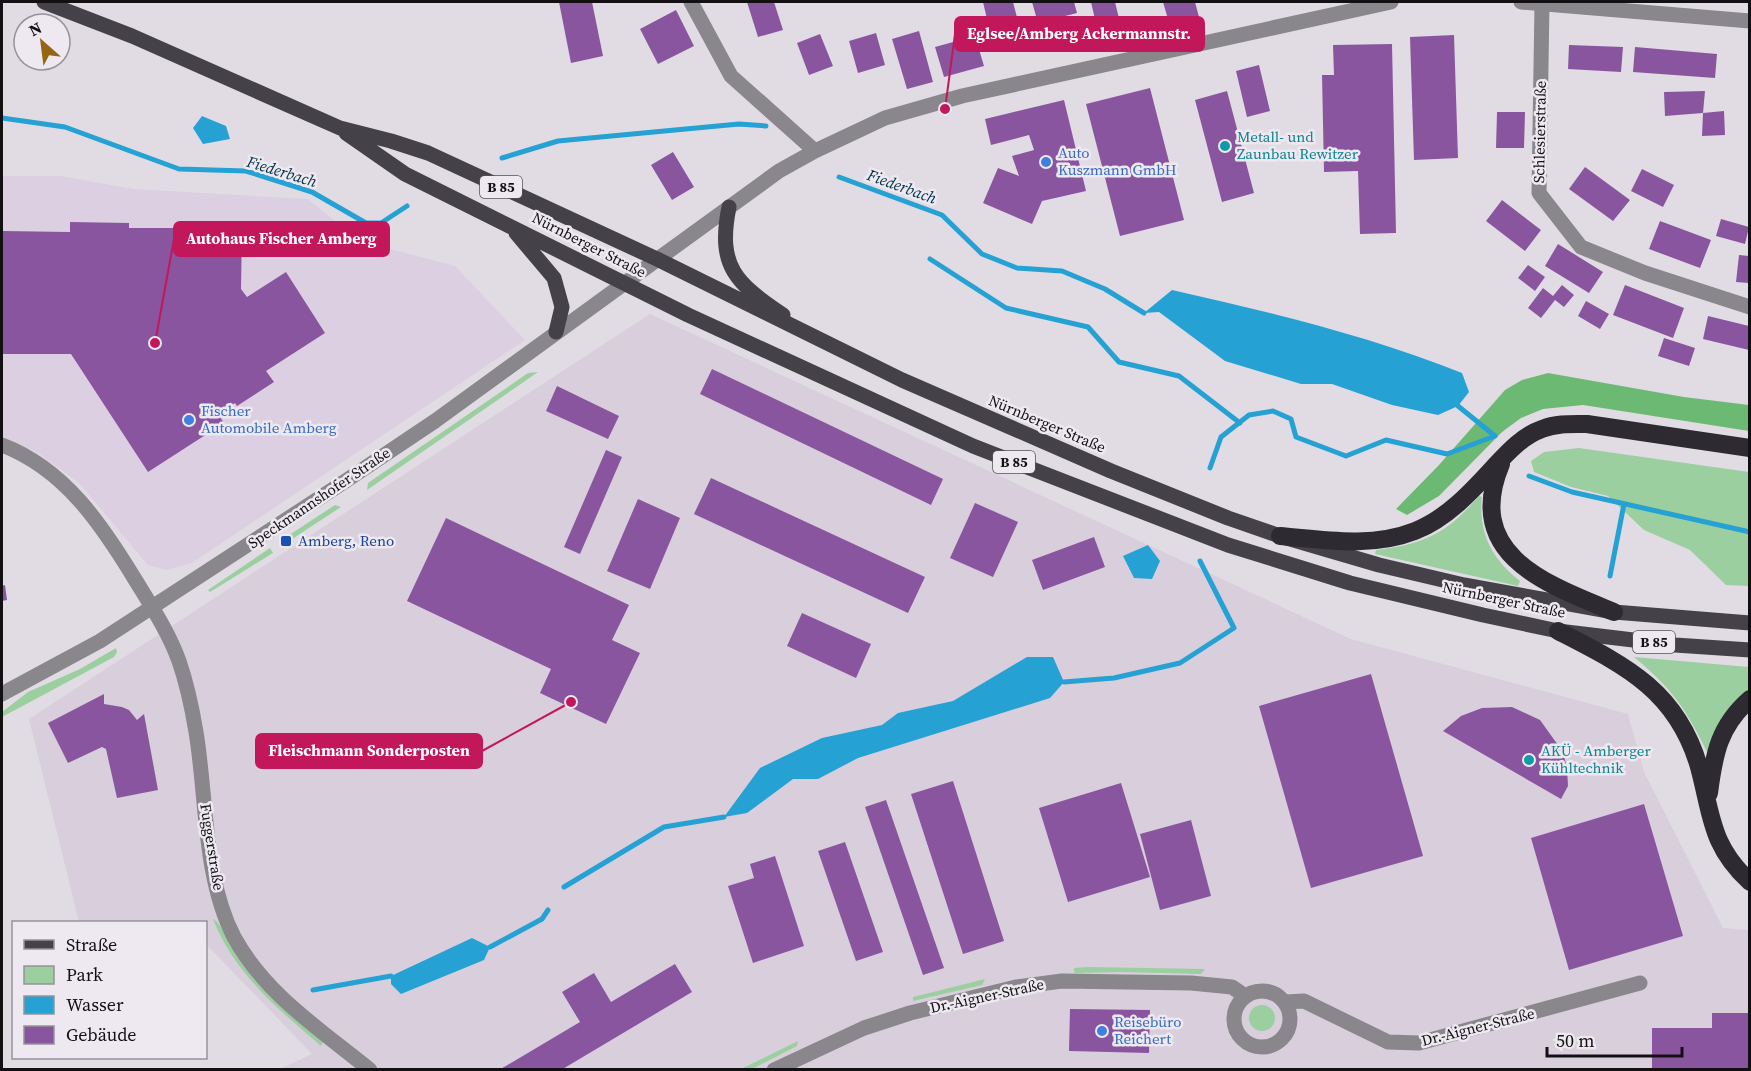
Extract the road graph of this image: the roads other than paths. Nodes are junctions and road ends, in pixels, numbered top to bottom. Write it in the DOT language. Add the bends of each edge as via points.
graph roads {
  1 [pos="44,2"];
  2 [pos="691,2"];
  3 [pos="1391,2"];
  4 [pos="1521,2"];
  5 [pos="1542,3"];
  6 [pos="1600,5"];
  7 [pos="1749,21"];
  8 [pos="340,128"];
  9 [pos="815,151"];
  10 [pos="729,207"];
  11 [pos="508,224"];
  12 [pos="657,259"];
  13 [pos="625,283"];
  14 [pos="1749,307"];
  15 [pos="556,332"];
  16 [pos="818,339"];
  17 [pos="2,445"];
  18 [pos="1749,448"];
  19 [pos="1505,456"];
  20 [pos="1280,536"];
  21 [pos="153,607"];
  22 [pos="1614,612"];
  23 [pos="1749,624"];
  24 [pos="1558,631"];
  25 [pos="1749,650"];
  26 [pos="2,694"];
  27 [pos="1749,699"];
  28 [pos="1708,804"];
  29 [pos="1749,882"];
  30 [pos="1640,983"];
  31 [pos="1245,996"];
  32 [pos="1285,1002"];
  33 [pos="370,1070"];
  34 [pos="774,1070"];
  1 -- 8 [label="main road, B 85" via="132,36"];
  2 -- 9 [label="street" via="731,76"];
  3 -- 9 [label="street, Speckmannshofer Straße" via="962,96 885,118"];
  4 -- 5 [label="street"];
  5 -- 6 [label="street"];
  5 -- 14 [label="street, Schlesierstraße" via="1539,193 1581,247"];
  6 -- 7 [label="street"];
  8 -- 11 [label="main road, Nürnberger Straße / B 85" via="405,174"];
  8 -- 12 [label="main road, Nürnberger Straße / B 85" via="428,153"];
  9 -- 10 [label="street, Speckmannshofer Straße"];
  10 -- 12 [label="street, Speckmannshofer Straße"];
  10 -- 16 [label="main road" via="724,230 731,269 779,312"];
  11 -- 13 [label="main road, Nürnberger Straße / B 85"];
  11 -- 15 [label="main road" via="554,278 562,308"];
  12 -- 13 [label="street, Speckmannshofer Straße"];
  12 -- 16 [label="main road, Nürnberger Straße / B 85"];
  13 -- 15 [label="street, Speckmannshofer Straße"];
  13 -- 24 [label="main road, Nürnberger Straße / B 85" via="973,446 1228,545 1350,583"];
  15 -- 21 [label="street, Speckmannshofer Straße" via="417,433"];
  16 -- 20 [label="main road, Nürnberger Straße / B 85" via="912,385 1090,462"];
  17 -- 21 [label="street, Fuggerstraße" via="52,473 87,507"];
  18 -- 19 [label="highway" via="1587,424 1561,424 1523,439"];
  19 -- 20 [label="highway" via="1460,501 1417,530 1370,541"];
  19 -- 22 [label="highway" via="1492,490 1492,525 1500,540 1529,571 1551,585"];
  20 -- 22 [label="main road, Nürnberger Straße / B 85" via="1464,585"];
  21 -- 26 [label="street, Speckmannshofer Straße"];
  21 -- 33 [label="street, Fuggerstraße" via="178,660 189,695 212,866 234,936 270,987"];
  22 -- 23 [label="main road, Nürnberger Straße / B 85"];
  24 -- 25 [label="main road, Nürnberger Straße / B 85"];
  24 -- 28 [label="highway" via="1619,662 1658,694 1674,713 1691,745"];
  27 -- 28 [label="highway" via="1719,740"];
  28 -- 29 [label="highway" via="1723,852"];
  30 -- 32 [label="street, Dr.-Aigner-Straße" via="1419,1043 1388,1042 1304,1001"];
  31 -- 32 [label="street, Dr.-Aigner-Straße" via="1267,991"];
  31 -- 32 [label="street" via="1236,1006 1234,1022 1242,1039 1259,1047 1275,1043 1286,1033 1290,1018"];
  31 -- 34 [label="street, Dr.-Aigner-Straße" via="1232,987 1191,983 1062,981 1016,987 873,1025"];
}
